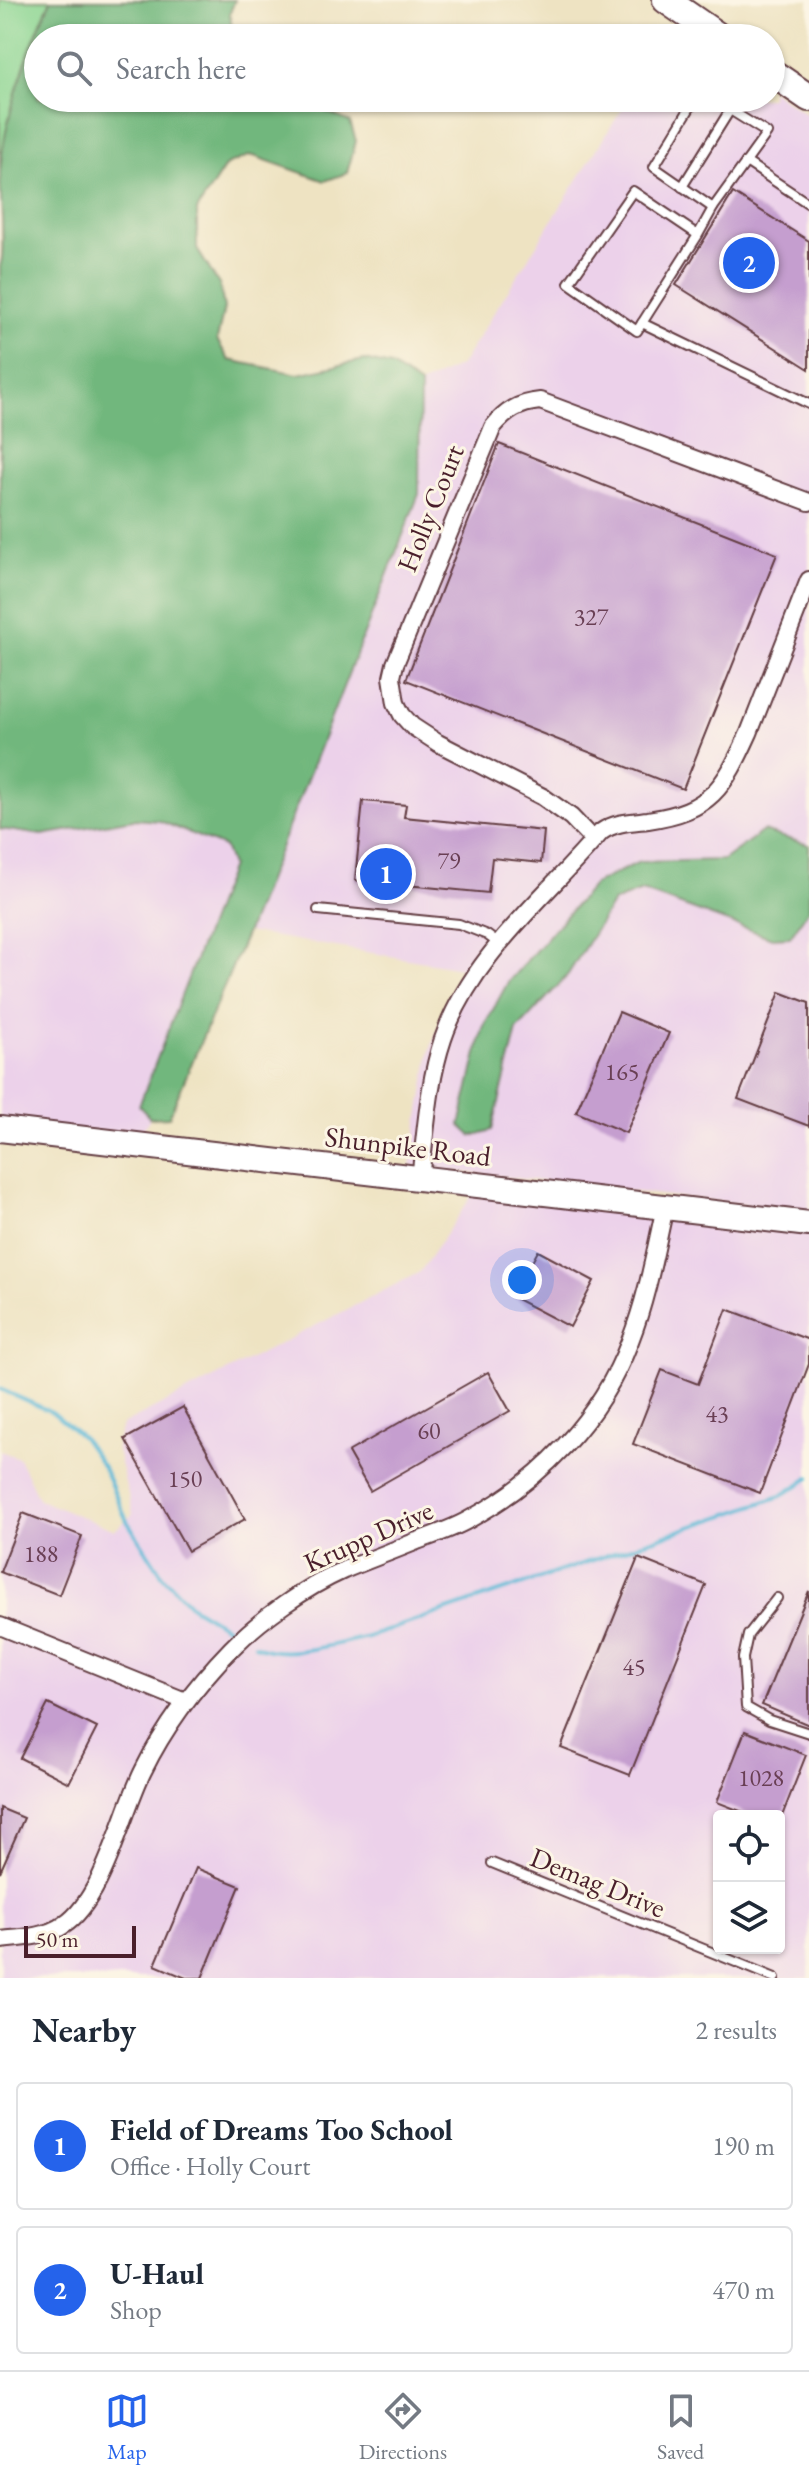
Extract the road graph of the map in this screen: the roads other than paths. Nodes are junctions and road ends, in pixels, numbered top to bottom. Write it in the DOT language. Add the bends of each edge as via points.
graph roads {
  1 [pos="666,0"];
  2 [pos="701,24"];
  3 [pos="785,82"];
  4 [pos="809,98"];
  5 [pos="687,112"];
  6 [pos="729,112"];
  7 [pos="733,112"];
  8 [pos="746,162"];
  9 [pos="682,187"];
  10 [pos="809,204"];
  11 [pos="713,208"];
  12 [pos="698,235"];
  13 [pos="642,323"];
  14 [pos="809,404"];
  15 [pos="809,502"];
  16 [pos="809,580"];
  17 [pos="593,840"];
  18 [pos="318,910"];
  19 [pos="500,944"];
  20 [pos="0,1129"];
  21 [pos="420,1178"];
  22 [pos="665,1207"];
  23 [pos="809,1224"];
  24 [pos="777,1598"];
  25 [pos="0,1626"];
  26 [pos="185,1701"];
  27 [pos="809,1733"];
  28 [pos="492,1863"];
  29 [pos="0,1940"];
  30 [pos="775,1978"];
  1 -- 2 [label="main road"];
  3 -- 4 [label="main road"];
  5 -- 9 [label="lane" via="654,167"];
  6 -- 9 [label="lane"];
  7 -- 8 [label="lane" via="767,133"];
  8 -- 10 [label="lane"];
  8 -- 11 [label="lane"];
  9 -- 11 [label="lane"];
  11 -- 12 [label="lane"];
  12 -- 13 [label="lane"];
  12 -- 13 [label="lane" via="633,191 569,283 637,331"];
  13 -- 14 [label="lane"];
  15 -- 17 [label="street, Holly Court" via="540,401 514,407 493,427 395,664 396,703 424,735 543,797"];
  16 -- 17 [label="street" via="738,758 713,794 678,814 611,825"];
  17 -- 19 [label="street"];
  18 -- 19 [label="lane" via="459,924"];
  19 -- 21 [label="street" via="467,986 443,1038"];
  20 -- 21 [label="street, Shunpike Road"];
  21 -- 22 [label="street, Shunpike Road"];
  22 -- 23 [label="street, Shunpike Road"];
  22 -- 26 [label="street, Krupp Drive" via="641,1310 623,1359 593,1411 558,1454 525,1483 464,1522 344,1570 295,1599 252,1629"];
  24 -- 27 [label="lane" via="748,1635 743,1658 746,1707"];
  25 -- 26 [label="street"];
  26 -- 29 [label="street, Krupp Drive" via="141,1773 101,1874 77,1915 52,1931"];
  28 -- 30 [label="lane, Demag Drive"];
}
